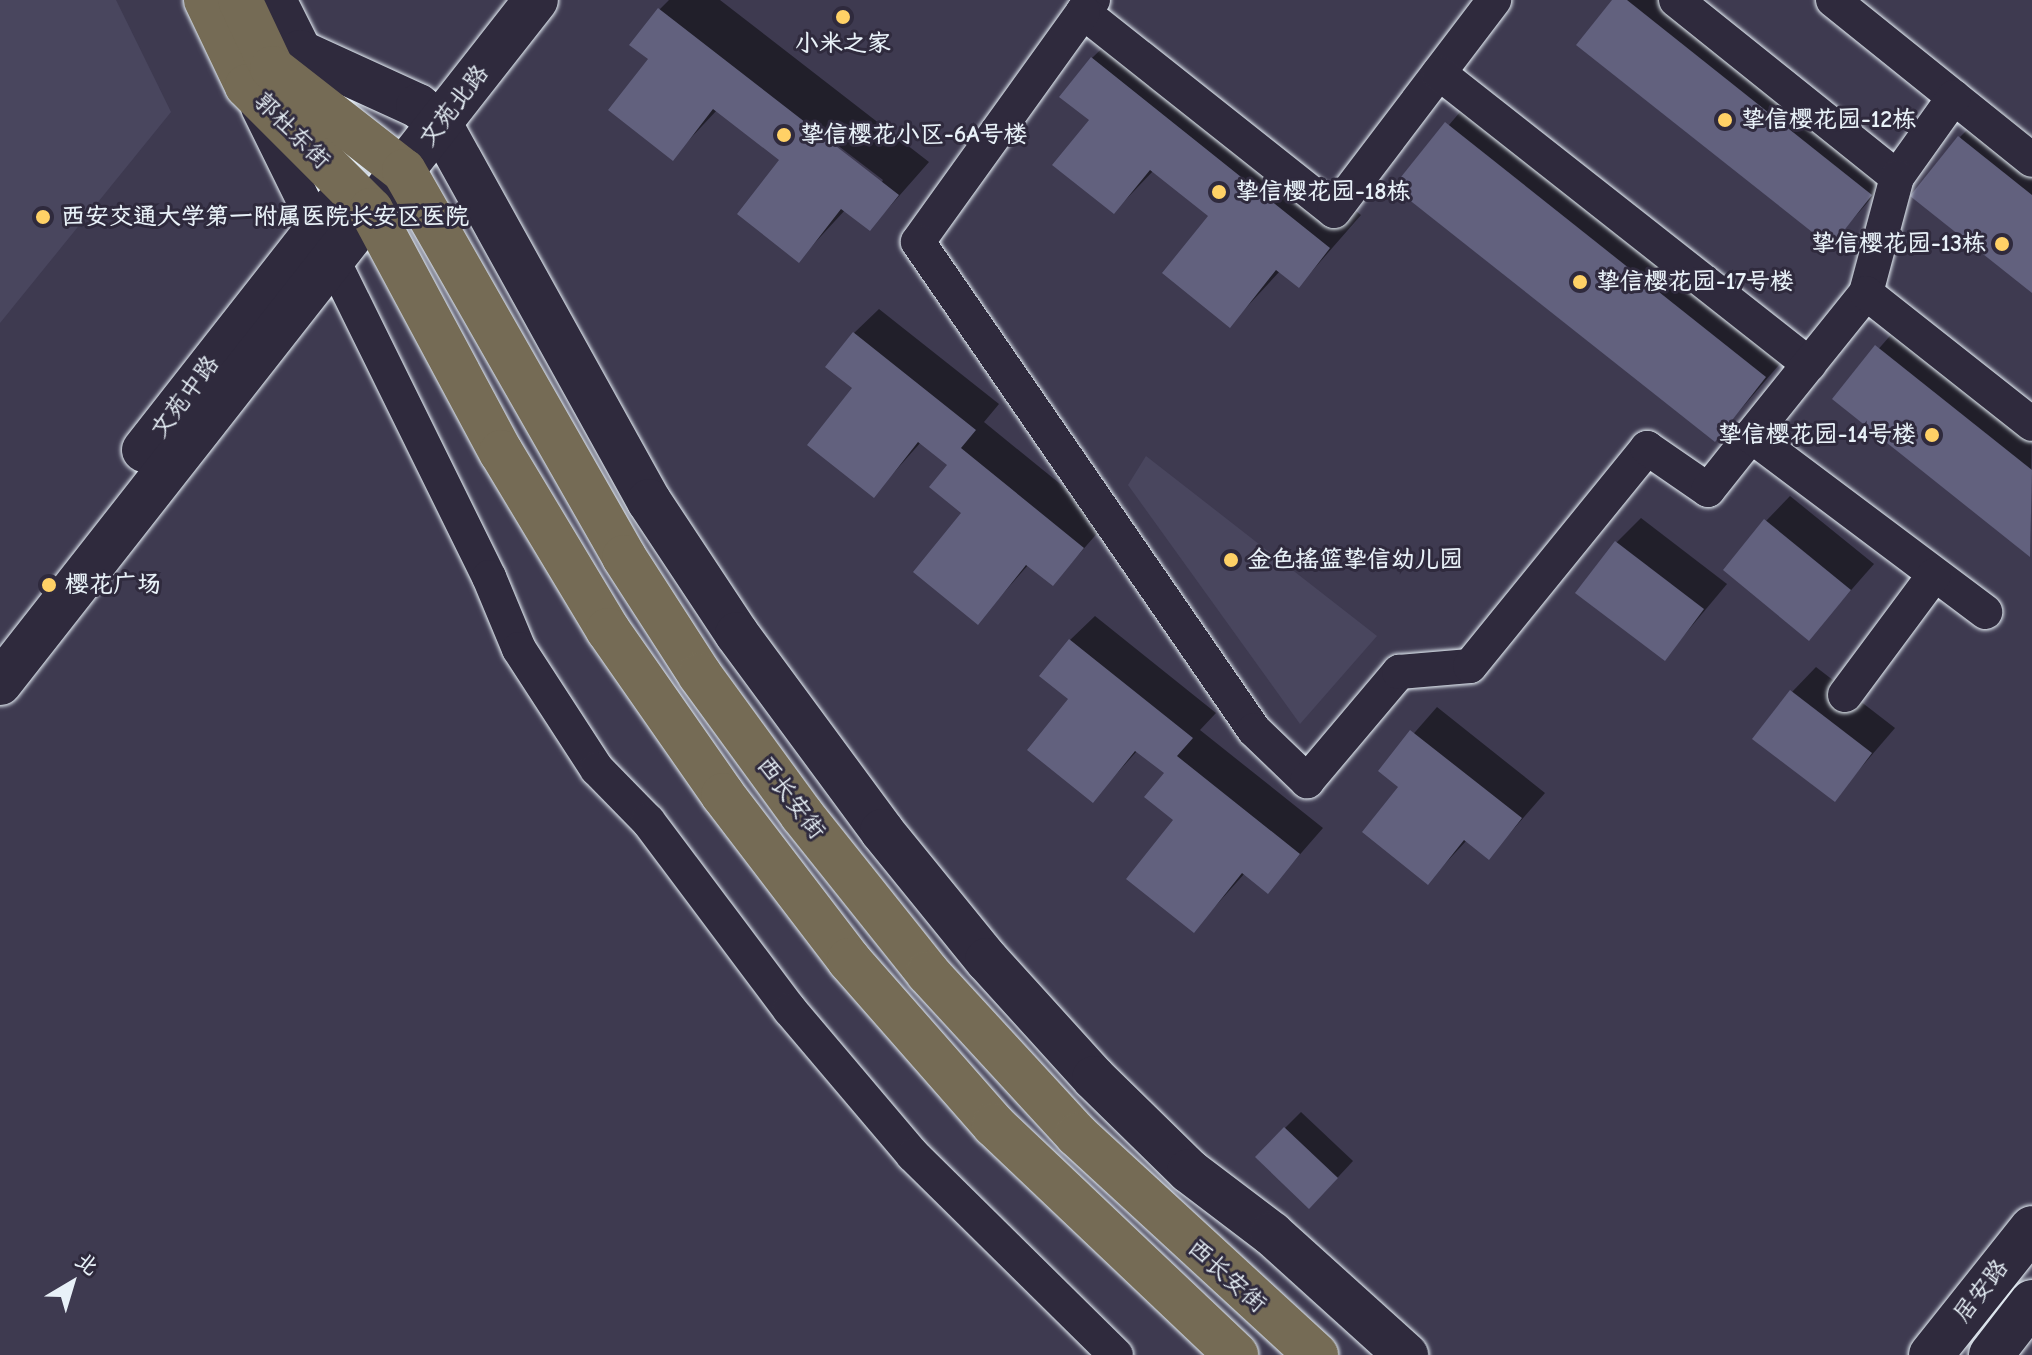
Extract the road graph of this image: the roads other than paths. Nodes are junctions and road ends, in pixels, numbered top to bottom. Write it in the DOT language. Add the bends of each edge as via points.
graph roads {
  1 [pos="206,0"];
  2 [pos="240,0"];
  3 [pos="274,0"];
  4 [pos="499,0"];
  5 [pos="536,0"];
  6 [pos="1494,0"];
  7 [pos="1676,0"];
  8 [pos="1833,0"];
  9 [pos="1088,6"];
  10 [pos="1439,73"];
  11 [pos="247,86"];
  12 [pos="1954,97"];
  13 [pos="429,115"];
  14 [pos="2032,160"];
  15 [pos="393,162"];
  16 [pos="1897,177"];
  17 [pos="360,199"];
  18 [pos="325,243"];
  19 [pos="1866,293"];
  20 [pos="1809,364"];
  21 [pos="2032,424"];
  22 [pos="1751,436"];
  23 [pos="1934,575"];
  24 [pos="1985,612"];
  25 [pos="0,649"];
  26 [pos="0,683"];
  27 [pos="1845,695"];
  28 [pos="2032,1228"];
  29 [pos="2032,1302"];
  30 [pos="1116,1355"];
  31 [pos="1236,1355"];
  32 [pos="1316,1355"];
  33 [pos="1406,1355"];
  34 [pos="1931,1355"];
  35 [pos="1991,1355"];
  1 -- 11 [label="main road, 郭杜东街"];
  2 -- 15 [label="main road, 郭杜东街" via="272,68"];
  3 -- 13 [label="street" via="300,52"];
  4 -- 13 [label="street, 文苑北路"];
  5 -- 13 [label="street, 文苑北路"];
  6 -- 10 [label="street"];
  7 -- 16 [label="street"];
  8 -- 12 [label="street"];
  9 -- 10 [label="street" via="1334,211"];
  9 -- 22 [label="street" via="918,242 1254,730 1307,781 1399,672 1470,666 1647,448 1708,490"];
  10 -- 20 [label="street"];
  11 -- 17 [label="main road, 郭杜东街"];
  11 -- 18 [label="street"];
  12 -- 14 [label="street"];
  12 -- 16 [label="street"];
  13 -- 15 [label="street, 文苑北路"];
  13 -- 33 [label="street" via="649,501 737,634 882,831 987,960 1094,1078 1189,1171 1272,1234"];
  15 -- 17 [label="street, 文苑中路"];
  15 -- 32 [label="main road, 西长安街" via="624,557 700,675 802,815 928,973 1077,1135"];
  16 -- 19 [label="street"];
  17 -- 18 [label="street, 文苑中路"];
  17 -- 31 [label="main road" via="608,630 733,808 849,960 994,1125"];
  18 -- 25 [label="street, 文苑中路" via="111,493"];
  18 -- 26 [label="street, 文苑中路"];
  18 -- 30 [label="street" via="519,649 597,769 648,821 790,1010 913,1155"];
  19 -- 20 [label="street"];
  19 -- 21 [label="street"];
  20 -- 22 [label="street"];
  22 -- 23 [label="street"];
  23 -- 24 [label="street"];
  23 -- 27 [label="street"];
  28 -- 34 [label="street, 居安路"];
  29 -- 35 [label="street, 居安路"];
}
